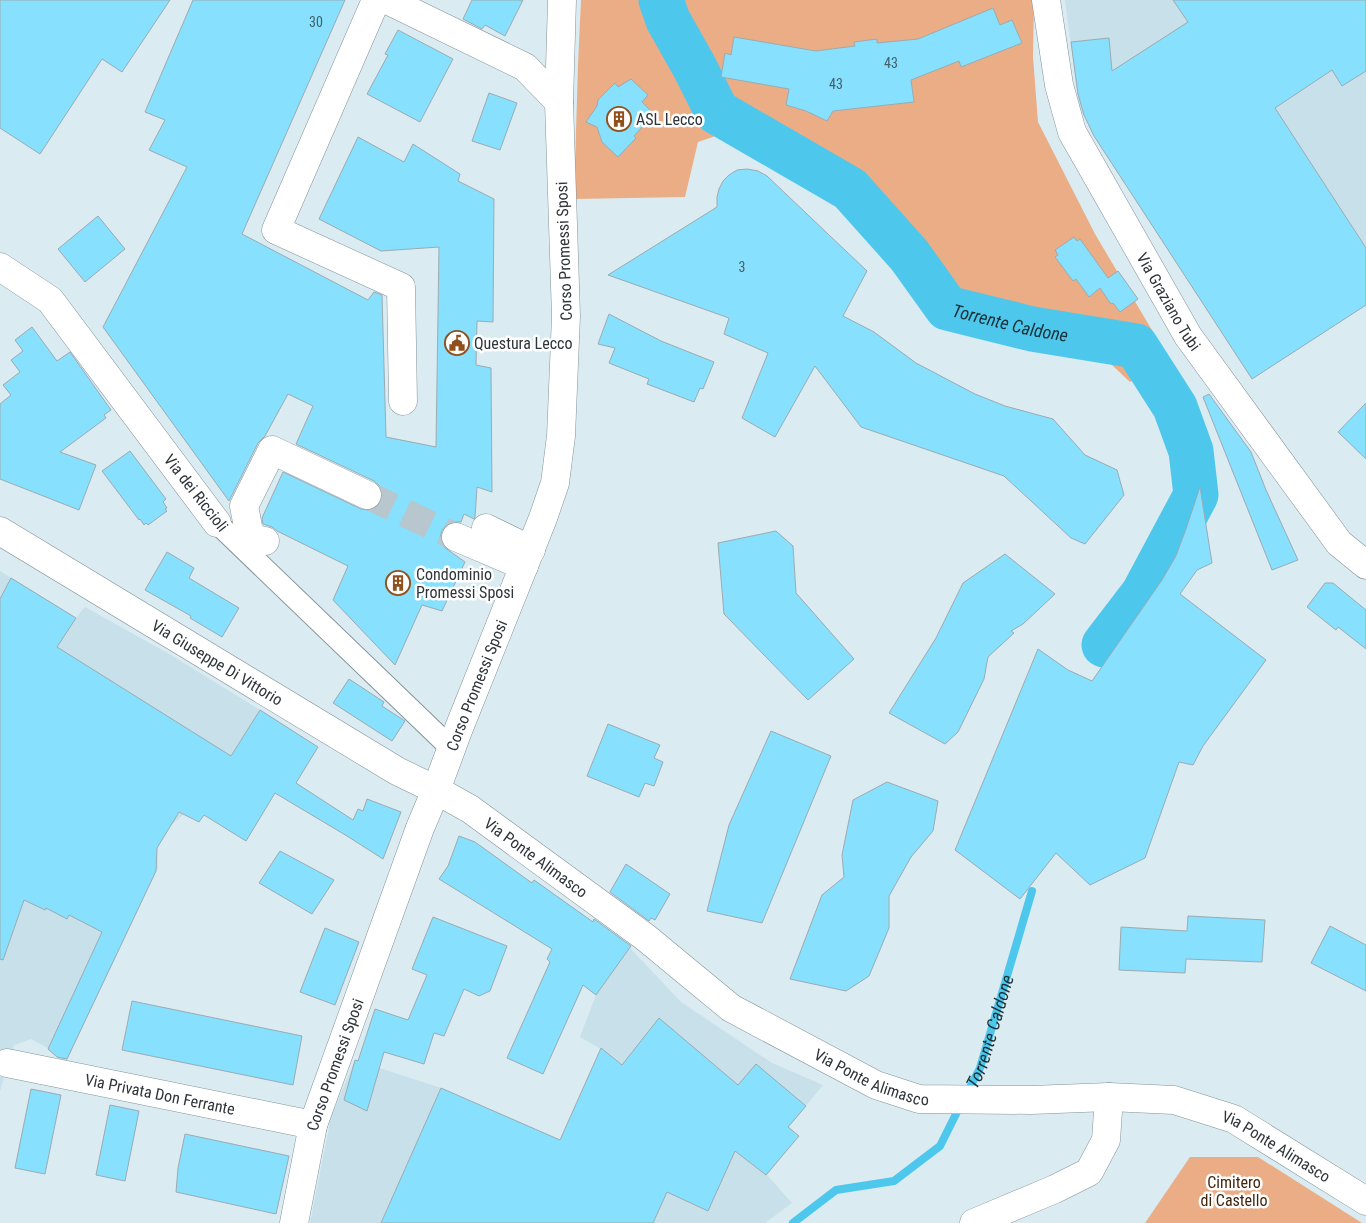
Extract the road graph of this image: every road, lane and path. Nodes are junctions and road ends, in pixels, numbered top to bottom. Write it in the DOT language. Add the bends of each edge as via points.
graph roads {
  1 [pos="376,0"];
  2 [pos="386,0"];
  3 [pos="562,0"];
  4 [pos="1046,0"];
  5 [pos="559,102"];
  6 [pos="0,268"];
  7 [pos="403,401"];
  8 [pos="368,495"];
  9 [pos="217,523"];
  10 [pos="486,528"];
  11 [pos="0,531"];
  12 [pos="456,537"];
  13 [pos="265,541"];
  14 [pos="527,558"];
  15 [pos="1366,566"];
  16 [pos="452,748"];
  17 [pos="436,790"];
  18 [pos="7,1064"];
  19 [pos="1109,1097"];
  20 [pos="313,1124"];
  21 [pos="1366,1202"];
  22 [pos="294,1223"];
  23 [pos="974,1223"];
  1 -- 7 [label="street" via="276,230 401,287"];
  2 -- 5 [label="street" via="525,67"];
  3 -- 5 [label="street, Corso Promessi Sposi"];
  4 -- 15 [label="street, Via Graziano Tubi" via="1059,85 1072,132 1188,336 1339,543"];
  5 -- 14 [label="street, Corso Promessi Sposi" via="566,316 561,436 555,483"];
  6 -- 9 [label="street, Via dei Riccioli" via="50,300"];
  8 -- 13 [label="street" via="272,450 244,506 249,532 258,541"];
  9 -- 16 [label="street, Via dei Riccioli"];
  10 -- 14 [label="street"];
  11 -- 17 [label="street, Via Giuseppe Di Vittorio" via="397,771"];
  12 -- 14 [label="street"];
  14 -- 16 [label="street, Corso Promessi Sposi"];
  16 -- 17 [label="street, Corso Promessi Sposi"];
  17 -- 19 [label="street, Via Ponte Alimasco" via="470,810 637,931 731,1008 876,1085 919,1099"];
  17 -- 20 [label="street, Corso Promessi Sposi"];
  18 -- 20 [label="street, Via Privata Don Ferrante"];
  19 -- 21 [label="street, Via Ponte Alimasco" via="1174,1100 1234,1119"];
  19 -- 23 [label="street" via="1106,1140 1089,1172"];
  20 -- 22 [label="street, Corso Promessi Sposi"];
}
